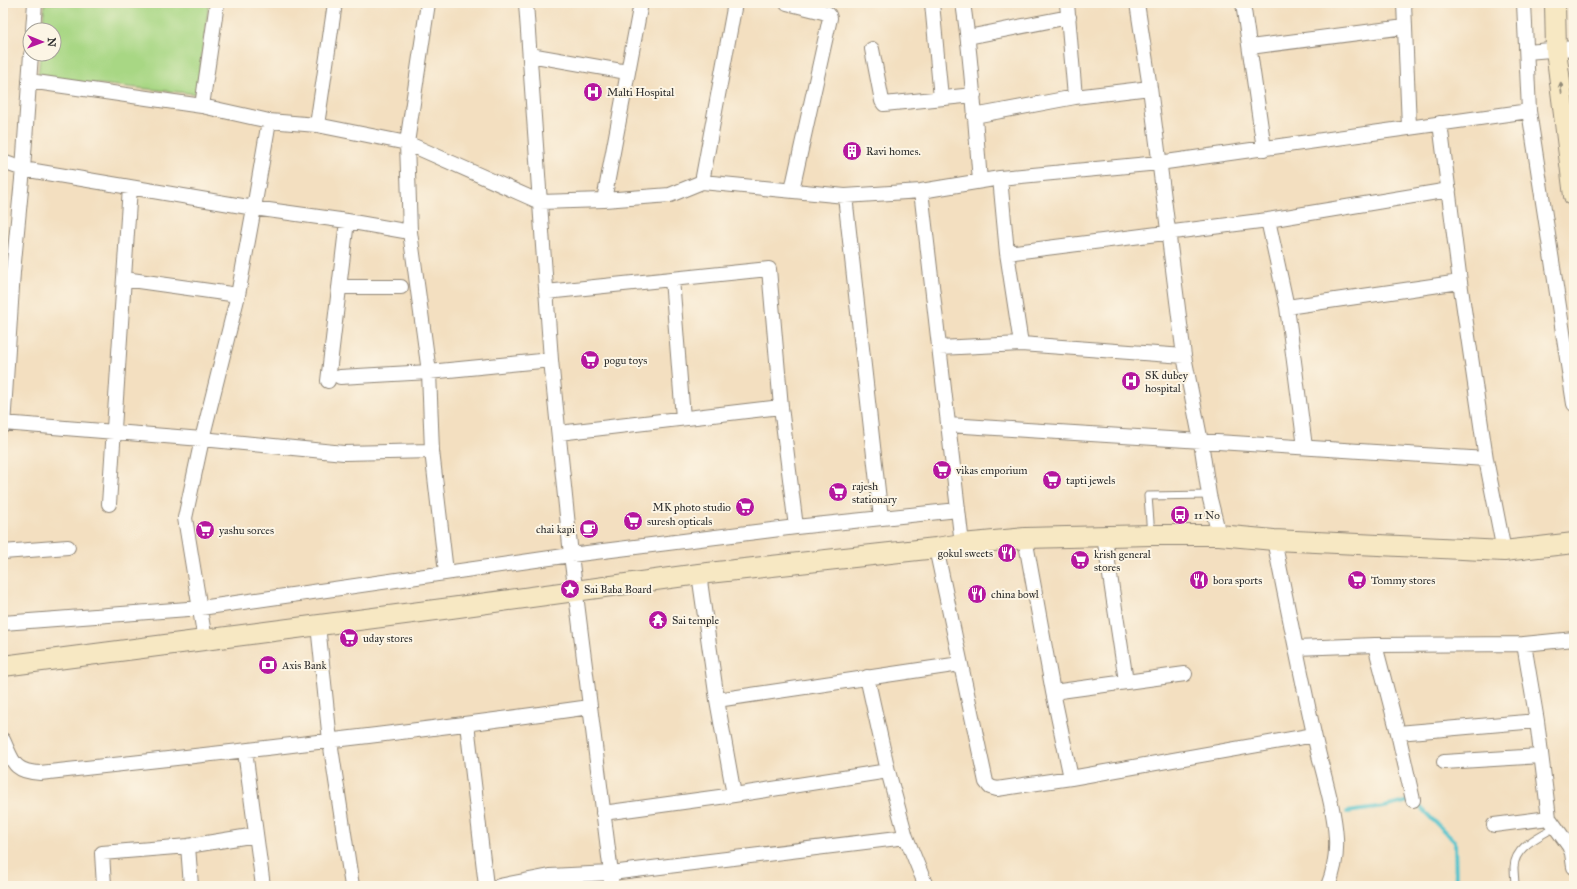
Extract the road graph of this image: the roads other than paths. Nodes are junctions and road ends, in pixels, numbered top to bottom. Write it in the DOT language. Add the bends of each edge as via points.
graph roads {
  1 [pos="35,3"];
  2 [pos="217,3"];
  3 [pos="335,3"];
  4 [pos="428,3"];
  5 [pos="526,3"];
  6 [pos="641,3"];
  7 [pos="735,3"];
  8 [pos="787,3"];
  9 [pos="932,3"];
  10 [pos="963,3"];
  11 [pos="1137,3"];
  12 [pos="1243,3"];
  13 [pos="1404,3"];
  14 [pos="1524,3"];
  15 [pos="1555,3"];
  16 [pos="1068,10"];
  17 [pos="34,22"];
  18 [pos="1405,27"];
  19 [pos="968,37"];
  20 [pos="1250,47"];
  21 [pos="872,49"];
  22 [pos="1565,49"];
  23 [pos="1527,52"];
  24 [pos="530,55"];
  25 [pos="30,62"];
  26 [pos="627,72"];
  27 [pos="29,82"];
  28 [pos="1150,88"];
  29 [pos="974,95"];
  30 [pos="1075,97"];
  31 [pos="941,98"];
  32 [pos="202,106"];
  33 [pos="1529,111"];
  34 [pos="974,116"];
  35 [pos="269,121"];
  36 [pos="1440,123"];
  37 [pos="317,125"];
  38 [pos="1409,127"];
  39 [pos="407,143"];
  40 [pos="1264,149"];
  41 [pos="3,162"];
  42 [pos="1159,164"];
  43 [pos="24,169"];
  44 [pos="1000,178"];
  45 [pos="980,181"];
  46 [pos="702,182"];
  47 [pos="130,187"];
  48 [pos="792,190"];
  49 [pos="1449,190"];
  50 [pos="921,191"];
  51 [pos="845,196"];
  52 [pos="1574,196"];
  53 [pos="604,200"];
  54 [pos="540,202"];
  55 [pos="254,208"];
  56 [pos="347,220"];
  57 [pos="1268,220"];
  58 [pos="410,232"];
  59 [pos="1167,232"];
  60 [pos="1007,253"];
  61 [pos="8,271"];
  62 [pos="124,279"];
  63 [pos="672,280"];
  64 [pos="1460,282"];
  65 [pos="339,287"];
  66 [pos="401,287"];
  67 [pos="546,292"];
  68 [pos="238,294"];
  69 [pos="1287,307"];
  70 [pos="1021,344"];
  71 [pos="938,348"];
  72 [pos="1184,356"];
  73 [pos="551,360"];
  74 [pos="429,372"];
  75 [pos="1574,404"];
  76 [pos="781,407"];
  77 [pos="683,418"];
  78 [pos="3,424"];
  79 [pos="949,425"];
  80 [pos="113,432"];
  81 [pos="559,434"];
  82 [pos="202,439"];
  83 [pos="1201,442"];
  84 [pos="1306,448"];
  85 [pos="432,451"];
  86 [pos="1486,459"];
  87 [pos="1209,495"];
  88 [pos="109,504"];
  89 [pos="958,510"];
  90 [pos="882,518"];
  91 [pos="796,527"];
  92 [pos="1151,535"];
  93 [pos="1220,535"];
  94 [pos="1104,536"];
  95 [pos="1025,538"];
  96 [pos="1274,540"];
  97 [pos="1574,543"];
  98 [pos="962,544"];
  99 [pos="68,547"];
  100 [pos="936,548"];
  101 [pos="1504,551"];
  102 [pos="3,552"];
  103 [pos="571,555"];
  104 [pos="446,572"];
  105 [pos="699,574"];
  106 [pos="576,591"];
  107 [pos="201,608"];
  108 [pos="3,623"];
  109 [pos="318,625"];
  110 [pos="1574,639"];
  111 [pos="205,640"];
  112 [pos="1524,644"];
  113 [pos="1375,645"];
  114 [pos="1296,648"];
  115 [pos="960,664"];
  116 [pos="3,666"];
  117 [pos="1185,674"];
  118 [pos="867,677"];
  119 [pos="1126,681"];
  120 [pos="1053,692"];
  121 [pos="717,700"];
  122 [pos="590,707"];
  123 [pos="1537,721"];
  124 [pos="467,724"];
  125 [pos="1398,732"];
  126 [pos="1314,735"];
  127 [pos="3,740"];
  128 [pos="330,741"];
  129 [pos="245,751"];
  130 [pos="1541,756"];
  131 [pos="1444,762"];
  132 [pos="888,771"];
  133 [pos="1071,778"];
  134 [pos="734,795"];
  135 [pos="1413,800"];
  136 [pos="603,812"];
  137 [pos="1552,822"];
  138 [pos="1494,825"];
  139 [pos="256,835"];
  140 [pos="906,837"];
  141 [pos="188,846"];
  142 [pos="1574,867"];
  143 [pos="611,880"];
  144 [pos="104,886"];
  145 [pos="191,886"];
  146 [pos="263,886"];
  147 [pos="352,886"];
  148 [pos="486,886"];
  149 [pos="499,886"];
  150 [pos="926,886"];
  151 [pos="1328,886"];
  152 [pos="1515,886"];
  1 -- 17 [label="street"];
  2 -- 32 [label="street"];
  3 -- 37 [label="street"];
  4 -- 39 [label="street"];
  5 -- 24 [label="street"];
  6 -- 26 [label="street"];
  7 -- 46 [label="street"];
  8 -- 48 [label="street" via="827,13 830,18"];
  9 -- 31 [label="street"];
  10 -- 19 [label="street"];
  11 -- 28 [label="street"];
  12 -- 20 [label="street"];
  13 -- 18 [label="street"];
  14 -- 23 [label="street"];
  15 -- 22 [label="street"];
  16 -- 19 [label="street"];
  16 -- 30 [label="street"];
  18 -- 20 [label="street"];
  18 -- 38 [label="street"];
  19 -- 29 [label="street"];
  20 -- 40 [label="street"];
  21 -- 31 [label="street" via="884,104"];
  22 -- 23 [label="street"];
  52 -- 22 [label="street, one-way"];
  23 -- 33 [label="street"];
  24 -- 26 [label="street"];
  24 -- 54 [label="street"];
  25 -- 27 [label="street"];
  26 -- 53 [label="street"];
  27 -- 32 [label="street"];
  27 -- 43 [label="street"];
  28 -- 30 [label="street"];
  28 -- 42 [label="street"];
  29 -- 31 [label="street"];
  29 -- 34 [label="street"];
  30 -- 34 [label="street"];
  32 -- 35 [label="street"];
  33 -- 36 [label="street"];
  33 -- 75 [label="street"];
  34 -- 45 [label="street"];
  35 -- 37 [label="street"];
  35 -- 55 [label="street"];
  36 -- 38 [label="street"];
  36 -- 49 [label="street"];
  37 -- 39 [label="street"];
  38 -- 40 [label="street"];
  39 -- 54 [label="street"];
  39 -- 58 [label="street"];
  40 -- 42 [label="street"];
  41 -- 43 [label="street"];
  42 -- 44 [label="street"];
  42 -- 59 [label="street"];
  43 -- 47 [label="street"];
  43 -- 61 [label="street"];
  44 -- 45 [label="street"];
  44 -- 60 [label="street"];
  45 -- 50 [label="street"];
  46 -- 48 [label="street"];
  46 -- 53 [label="street" via="670,195"];
  47 -- 55 [label="street"];
  47 -- 62 [label="street"];
  48 -- 51 [label="street"];
  49 -- 57 [label="street"];
  49 -- 64 [label="street"];
  50 -- 51 [label="street"];
  50 -- 71 [label="street"];
  51 -- 90 [label="street"];
  53 -- 54 [label="street"];
  54 -- 67 [label="street"];
  55 -- 56 [label="street"];
  55 -- 68 [label="street"];
  56 -- 58 [label="street"];
  56 -- 65 [label="street"];
  57 -- 59 [label="street"];
  57 -- 69 [label="street"];
  58 -- 74 [label="street"];
  59 -- 60 [label="street"];
  59 -- 72 [label="street"];
  60 -- 70 [label="street"];
  61 -- 78 [label="street"];
  62 -- 68 [label="street"];
  62 -- 80 [label="street"];
  63 -- 67 [label="street"];
  63 -- 76 [label="street" via="769,270"];
  63 -- 77 [label="street"];
  64 -- 69 [label="street"];
  64 -- 86 [label="street"];
  65 -- 66 [label="street"];
  65 -- 74 [label="street" via="334,379"];
  67 -- 73 [label="street"];
  68 -- 82 [label="street"];
  69 -- 84 [label="street"];
  70 -- 71 [label="street"];
  70 -- 72 [label="street"];
  71 -- 79 [label="street"];
  72 -- 83 [label="street"];
  73 -- 74 [label="street"];
  73 -- 81 [label="street"];
  74 -- 85 [label="street"];
  76 -- 77 [label="street"];
  76 -- 91 [label="street"];
  77 -- 81 [label="street"];
  78 -- 80 [label="street"];
  79 -- 83 [label="street"];
  79 -- 89 [label="street"];
  80 -- 82 [label="street"];
  80 -- 88 [label="street"];
  81 -- 103 [label="street"];
  82 -- 85 [label="street" via="344,453"];
  82 -- 107 [label="street" via="185,518"];
  83 -- 84 [label="street"];
  83 -- 87 [label="street"];
  84 -- 86 [label="street"];
  85 -- 104 [label="street"];
  86 -- 101 [label="street"];
  87 -- 92 [label="lane" via="1148,496"];
  87 -- 93 [label="street"];
  89 -- 90 [label="street"];
  89 -- 98 [label="street"];
  90 -- 91 [label="street"];
  91 -- 103 [label="street"];
  92 -- 93 [label="street"];
  92 -- 94 [label="street"];
  93 -- 96 [label="street"];
  94 -- 95 [label="street"];
  94 -- 119 [label="street"];
  95 -- 98 [label="street"];
  95 -- 120 [label="street"];
  96 -- 101 [label="street"];
  96 -- 114 [label="street"];
  97 -- 101 [label="street"];
  98 -- 100 [label="street"];
  99 -- 102 [label="street"];
  100 -- 105 [label="street"];
  100 -- 115 [label="street"];
  103 -- 104 [label="street"];
  103 -- 106 [label="street"];
  104 -- 107 [label="street"];
  105 -- 106 [label="street"];
  105 -- 121 [label="street"];
  106 -- 109 [label="street"];
  106 -- 122 [label="street"];
  107 -- 108 [label="street"];
  107 -- 111 [label="street"];
  109 -- 111 [label="street"];
  109 -- 128 [label="street"];
  110 -- 112 [label="street"];
  111 -- 116 [label="street"];
  112 -- 113 [label="street"];
  112 -- 123 [label="street"];
  113 -- 114 [label="street"];
  113 -- 125 [label="street"];
  114 -- 126 [label="street"];
  115 -- 118 [label="street"];
  115 -- 133 [label="street" via="986,782 990,787 997,789"];
  117 -- 119 [label="street"];
  118 -- 121 [label="street"];
  118 -- 132 [label="street"];
  119 -- 120 [label="street"];
  120 -- 133 [label="street"];
  121 -- 134 [label="street"];
  122 -- 124 [label="street"];
  122 -- 136 [label="street"];
  123 -- 125 [label="street"];
  123 -- 130 [label="street"];
  124 -- 128 [label="street"];
  124 -- 148 [label="street"];
  125 -- 135 [label="street"];
  126 -- 133 [label="street"];
  126 -- 151 [label="street" via="1336,838 1333,873"];
  127 -- 129 [label="street" via="14,763 22,771 30,772"];
  128 -- 129 [label="street"];
  128 -- 147 [label="street"];
  129 -- 139 [label="street"];
  130 -- 131 [label="street"];
  130 -- 137 [label="street"];
  132 -- 134 [label="street"];
  132 -- 140 [label="street"];
  134 -- 136 [label="street"];
  136 -- 143 [label="street"];
  137 -- 138 [label="street"];
  137 -- 142 [label="street" via="1570,846"];
  137 -- 152 [label="lane" via="1517,855 1514,866"];
  139 -- 141 [label="street"];
  139 -- 146 [label="street"];
  140 -- 143 [label="street"];
  140 -- 150 [label="street"];
  141 -- 144 [label="street" via="102,853"];
  141 -- 145 [label="street"];
  143 -- 149 [label="street" via="550,876"];
}
